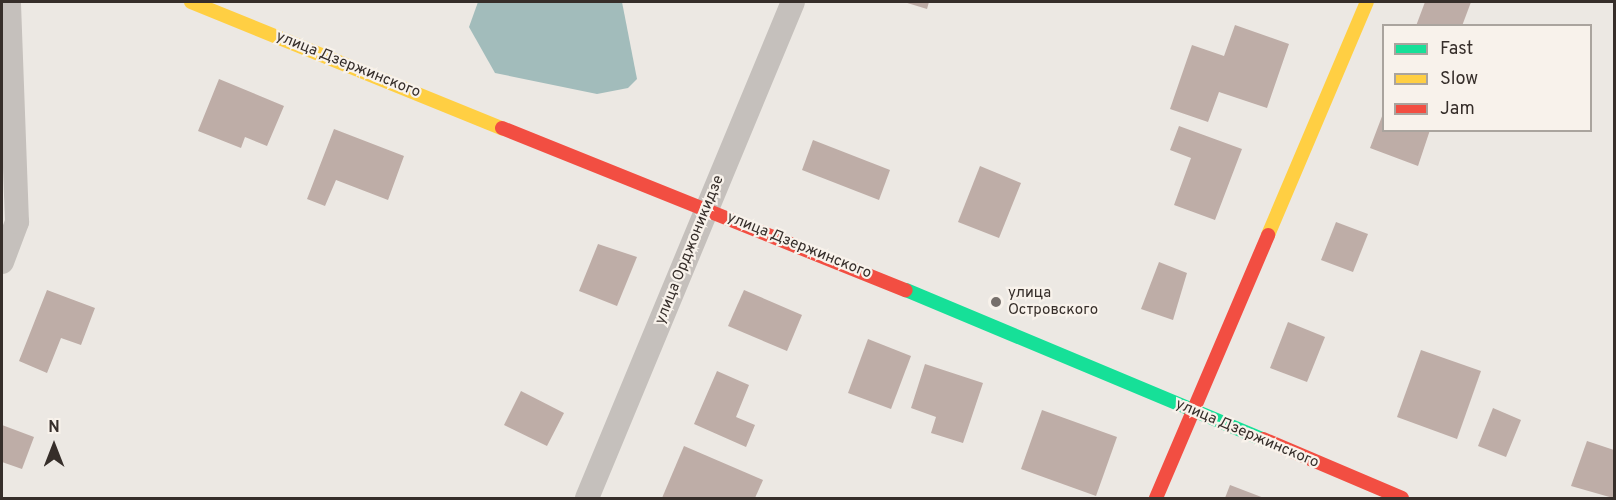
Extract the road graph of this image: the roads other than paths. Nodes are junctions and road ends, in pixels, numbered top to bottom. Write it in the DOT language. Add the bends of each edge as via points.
graph roads {
  1 [pos="9,2"];
  2 [pos="191,2"];
  3 [pos="793,2"];
  4 [pos="1367,2"];
  5 [pos="226,8"];
  6 [pos="707,208"];
  7 [pos="2,262"];
  8 [pos="1193,412"];
  9 [pos="587,498"];
  10 [pos="1156,498"];
  11 [pos="1402,498"];
  1 -- 7 [label="street" via="17,222"];
  2 -- 5 [label="street, улица Дзержинского"];
  3 -- 6 [label="street, улица Орджоникидзе"];
  4 -- 8 [label="street"];
  5 -- 6 [label="street, улица Дзержинского"];
  6 -- 8 [label="street, улица Дзержинского"];
  6 -- 9 [label="street, улица Орджоникидзе"];
  8 -- 10 [label="street"];
  8 -- 11 [label="street, улица Дзержинского"];
}
